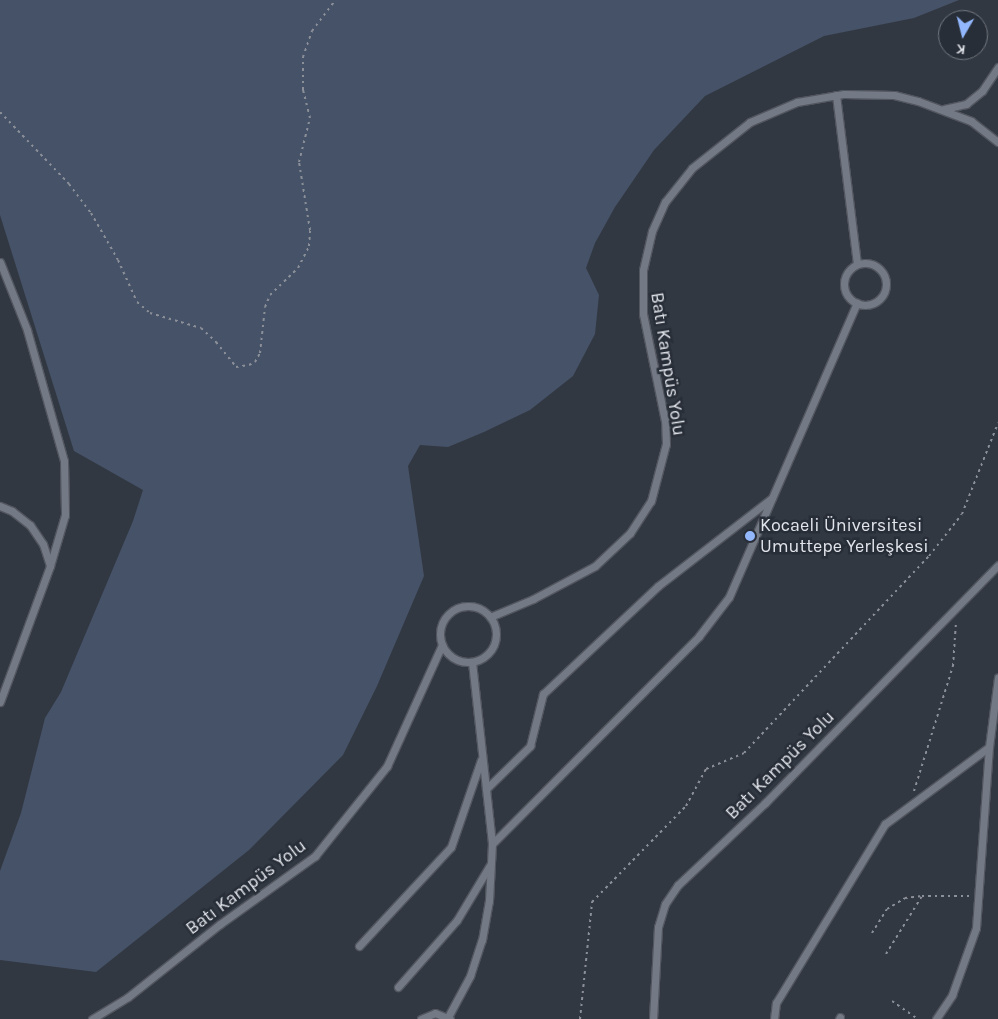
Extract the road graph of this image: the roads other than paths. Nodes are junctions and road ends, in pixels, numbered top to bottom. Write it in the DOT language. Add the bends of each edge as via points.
graph roads {
  1 [pos="998,67"];
  2 [pos="836,95"];
  3 [pos="942,109"];
  4 [pos="998,142"];
  5 [pos="0,262"];
  6 [pos="857,264"];
  7 [pos="857,303"];
  8 [pos="773,498"];
  9 [pos="0,506"];
  10 [pos="998,565"];
  11 [pos="50,566"];
  12 [pos="490,617"];
  13 [pos="442,646"];
  14 [pos="472,662"];
  15 [pos="998,678"];
  16 [pos="0,702"];
  17 [pos="989,747"];
  18 [pos="482,758"];
  19 [pos="486,789"];
  20 [pos="492,844"];
  21 [pos="491,863"];
  22 [pos="359,946"];
  23 [pos="398,987"];
  24 [pos="449,1018"];
  25 [pos="92,1019"];
  26 [pos="422,1019"];
  27 [pos="653,1019"];
  28 [pos="774,1019"];
  29 [pos="936,1019"];
  1 -- 3 [label="lane" via="982,91 966,104"];
  2 -- 3 [label="lane, Batı Kampüs Yolu" via="894,95"];
  2 -- 6 [label="lane"];
  2 -- 12 [label="lane, Batı Kampüs Yolu" via="797,102 750,122 692,168 665,202 645,254 641,297 665,421 666,444 651,501 630,533 595,566 533,599"];
  3 -- 4 [label="lane, Batı Kampüs Yolu" via="971,121"];
  5 -- 11 [label="lane" via="28,330 64,461 65,516"];
  6 -- 7 [label="lane" via="844,280 846,294"];
  6 -- 7 [label="lane" via="877,266 886,283 877,301"];
  7 -- 8 [label="lane"];
  8 -- 19 [label="lane" via="658,586 543,694 530,746"];
  8 -- 20 [label="lane" via="729,597 717,616"];
  9 -- 11 [label="lane" via="30,525 43,544"];
  10 -- 27 [label="lane, Batı Kampüs Yolu" via="765,803 678,884 665,904 658,927"];
  11 -- 16 [label="lane"];
  12 -- 13 [label="lane, Batı Kampüs Yolu" via="480,608 470,606 452,611 441,626"];
  12 -- 14 [label="lane" via="497,630 494,647 481,660"];
  13 -- 14 [label="lane" via="454,659"];
  13 -- 25 [label="lane, Batı Kampüs Yolu" via="388,766 315,856 220,924 128,997"];
  14 -- 18 [label="lane"];
  15 -- 17 [label="lane"];
  17 -- 28 [label="lane" via="885,824 776,1003"];
  17 -- 29 [label="lane" via="976,928 952,995"];
  18 -- 19 [label="lane"];
  18 -- 22 [label="lane" via="451,847"];
  19 -- 20 [label="lane"];
  20 -- 21 [label="lane"];
  21 -- 23 [label="lane" via="457,920"];
  21 -- 24 [label="lane" via="482,940 470,976"];
  24 -- 26 [label="lane" via="435,1013"];
}
